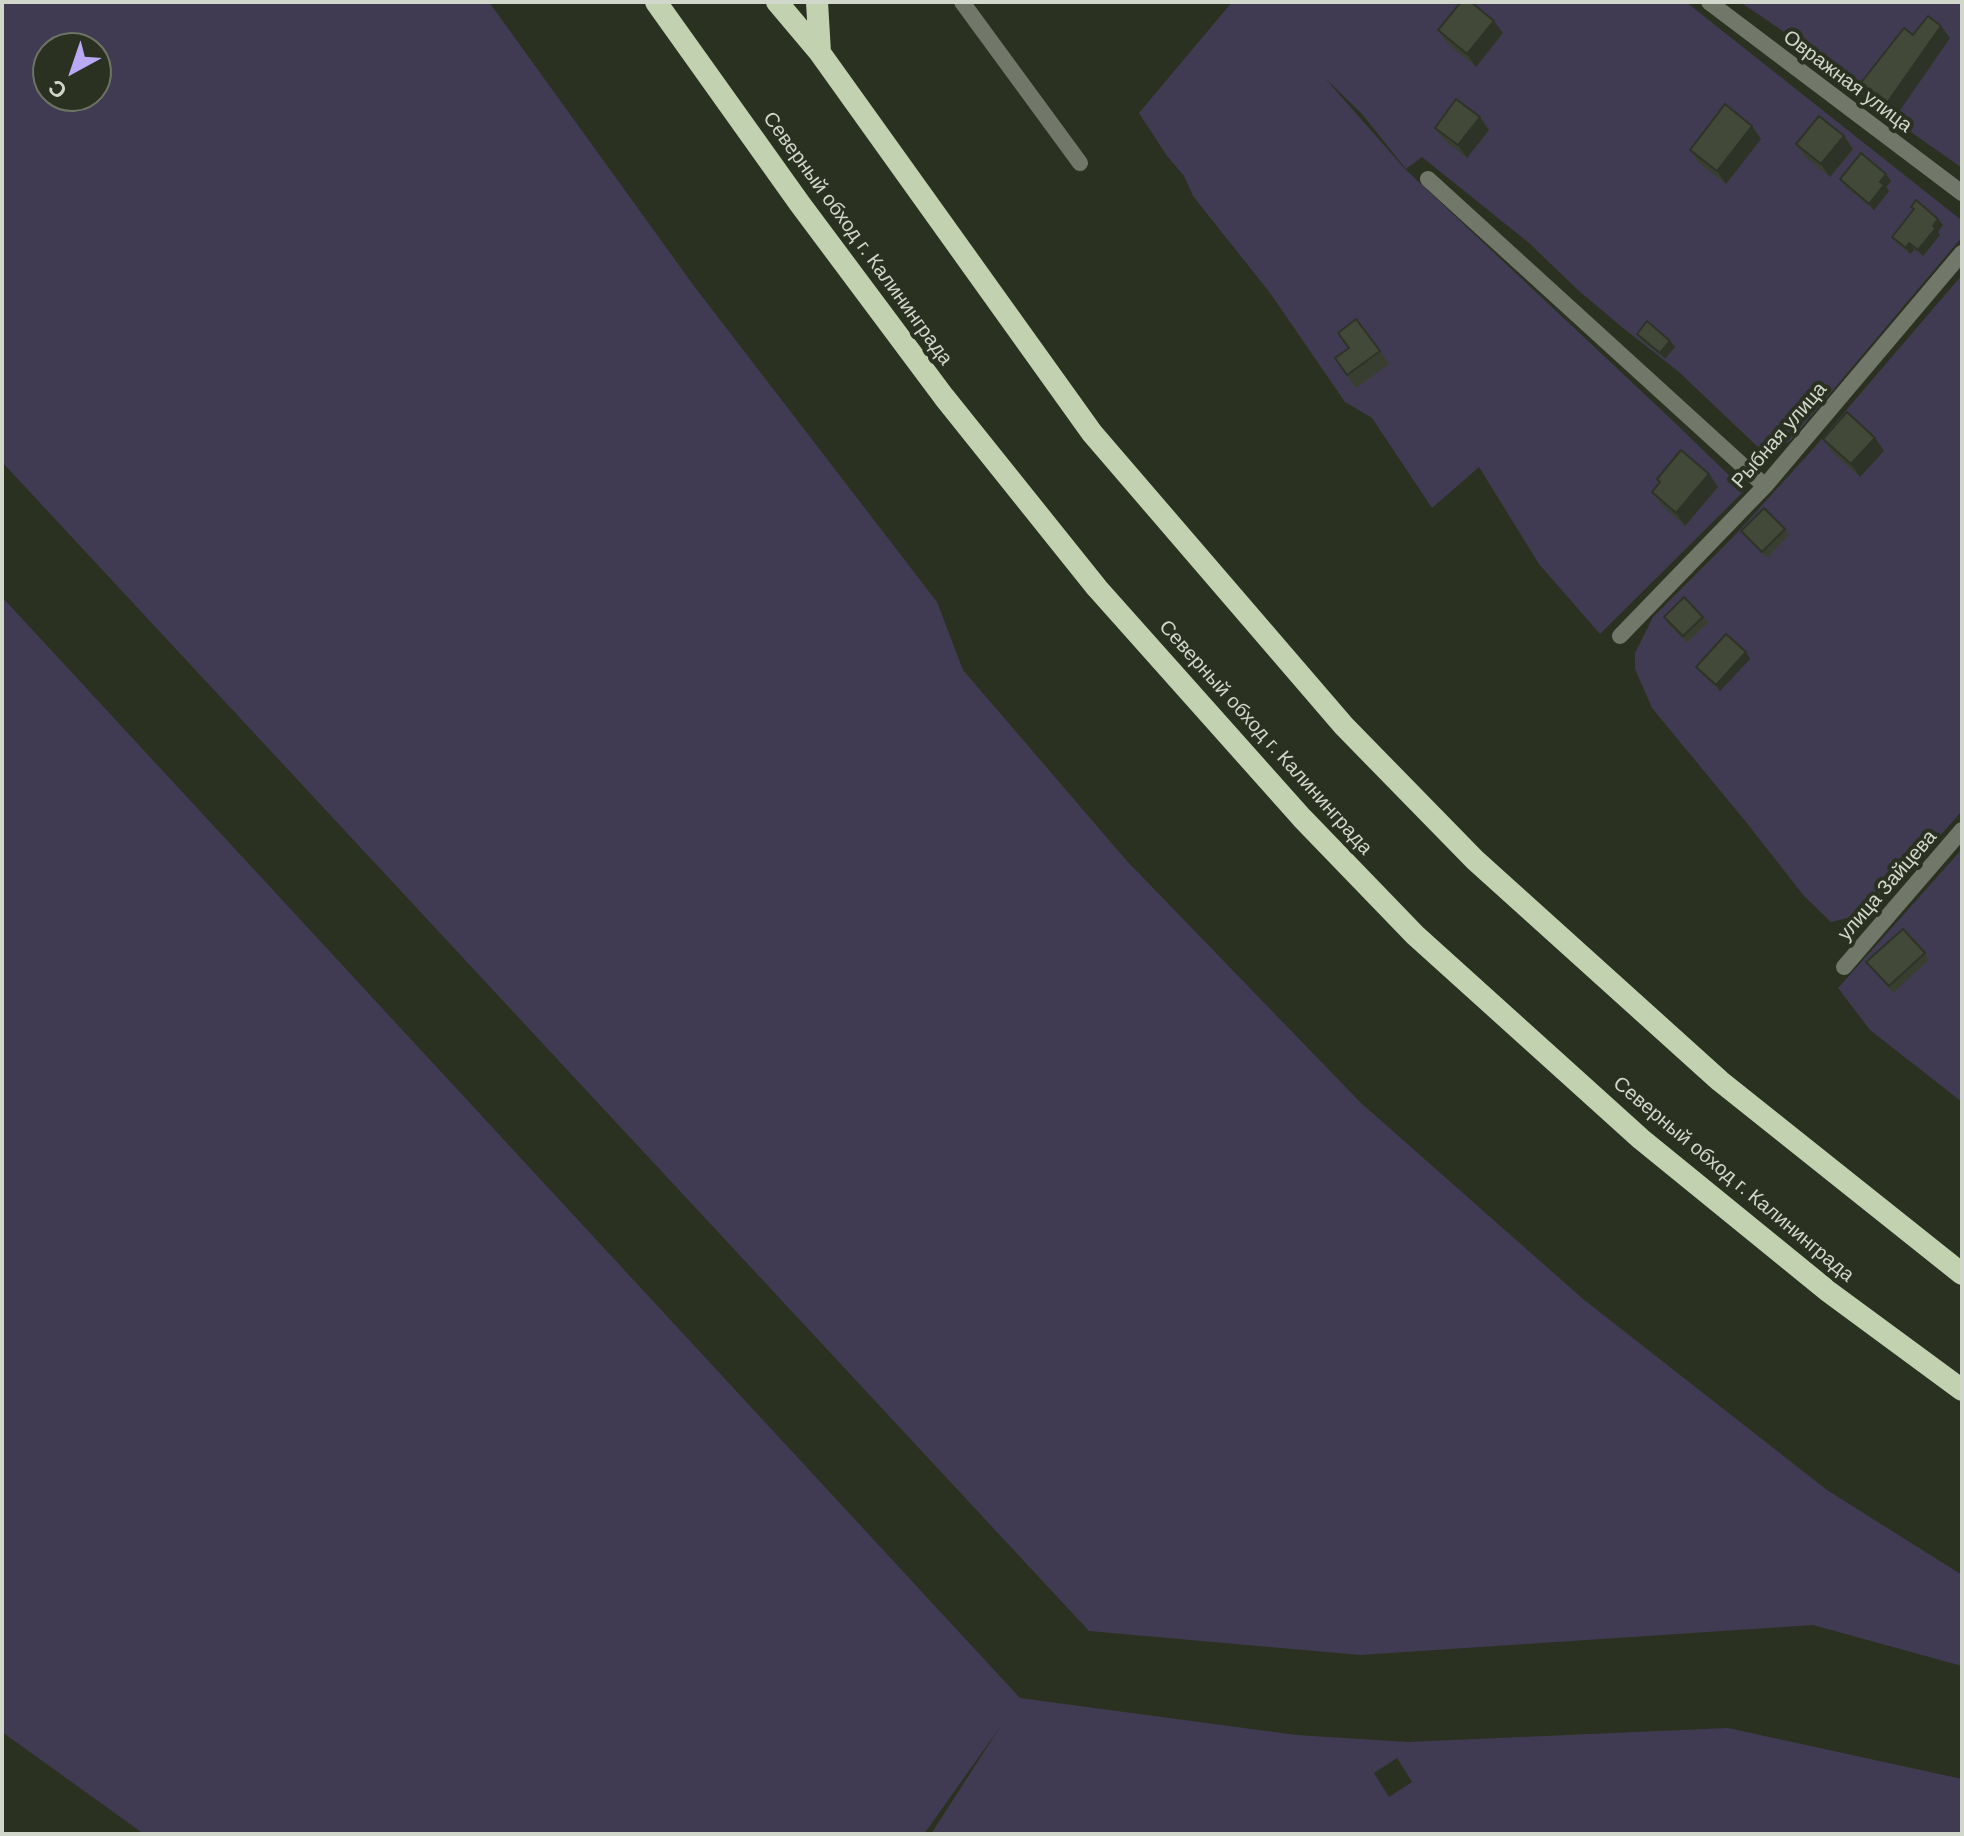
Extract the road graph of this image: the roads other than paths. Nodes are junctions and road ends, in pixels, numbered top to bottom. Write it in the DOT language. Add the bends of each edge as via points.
graph roads {
  1 [pos="656,2"];
  2 [pos="777,2"];
  3 [pos="817,2"];
  4 [pos="962,2"];
  5 [pos="1709,2"];
  6 [pos="820,53"];
  7 [pos="1080,163"];
  8 [pos="1428,179"];
  9 [pos="1962,193"];
  10 [pos="1962,253"];
  11 [pos="1765,486"];
  12 [pos="1620,636"];
  13 [pos="1962,830"];
  14 [pos="1844,967"];
  15 [pos="1962,1274"];
  16 [pos="1962,1390"];
  1 -- 16 [label="highway, Северный обход г. Калининграда" via="953,409 1097,588 1302,818 1415,935 1641,1139 1829,1292"];
  2 -- 6 [label="highway"];
  3 -- 6 [label="highway"];
  4 -- 7 [label="street"];
  5 -- 9 [label="street, Овражная улица"];
  6 -- 15 [label="highway" via="1092,433 1344,726 1475,860 1720,1081"];
  8 -- 11 [label="street"];
  10 -- 11 [label="street, Рыбная улица"];
  11 -- 12 [label="street, Рыбная улица"];
  13 -- 14 [label="street, улица Зайцева"];
}
